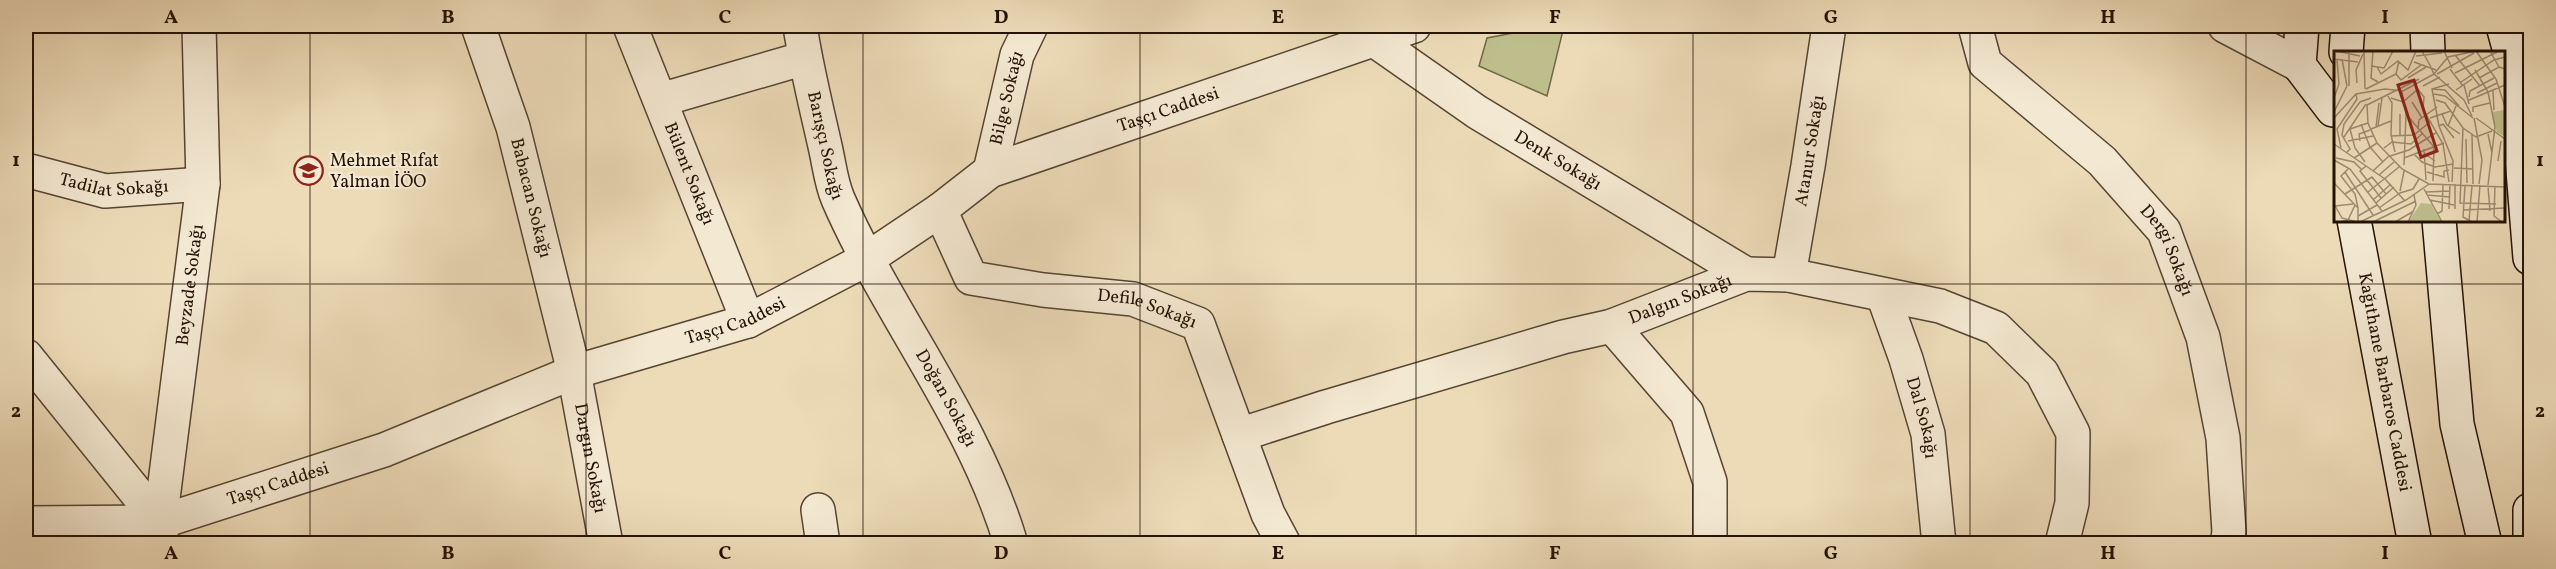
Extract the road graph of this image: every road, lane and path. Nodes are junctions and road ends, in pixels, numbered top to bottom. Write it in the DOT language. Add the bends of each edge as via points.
graph roads {
  1 [pos="199,26"];
  2 [pos="478,26"];
  3 [pos="630,26"];
  4 [pos="800,26"];
  5 [pos="1031,26"];
  6 [pos="1414,26"];
  7 [pos="1828,26"];
  8 [pos="1975,26"];
  9 [pos="2225,26"];
  10 [pos="2302,26"];
  11 [pos="2348,26"];
  12 [pos="2427,26"];
  13 [pos="2503,26"];
  14 [pos="1374,40"];
  15 [pos="2346,51"];
  16 [pos="2428,51"];
  17 [pos="805,58"];
  18 [pos="2299,65"];
  19 [pos="660,100"];
  20 [pos="2334,111"];
  21 [pos="26,170"];
  22 [pos="990,171"];
  23 [pos="203,184"];
  24 [pos="940,210"];
  25 [pos="2354,222"];
  26 [pos="2439,222"];
  27 [pos="867,258"];
  28 [pos="2530,258"];
  29 [pos="1746,274"];
  30 [pos="1789,275"];
  31 [pos="1883,295"];
  32 [pos="748,321"];
  33 [pos="1612,326"];
  34 [pos="26,356"];
  35 [pos="574,372"];
  36 [pos="1239,435"];
  37 [pos="818,510"];
  38 [pos="2530,510"];
  39 [pos="26,523"];
  40 [pos="161,533"];
  41 [pos="606,543"];
  42 [pos="823,543"];
  43 [pos="1011,543"];
  44 [pos="1284,543"];
  45 [pos="1710,543"];
  46 [pos="1939,543"];
  47 [pos="2062,543"];
  48 [pos="2227,543"];
  49 [pos="2415,543"];
  50 [pos="2486,543"];
  51 [pos="2530,543"];
  1 -- 23 [label="street, Beyzade Sokağı"];
  2 -- 35 [label="street, Babacan Sokağı" via="513,128"];
  3 -- 19 [label="street, Bülent Sokağı"];
  4 -- 17 [label="street, Barışçı Sokağı"];
  5 -- 22 [label="street, Bilge Sokağı" via="1017,55"];
  6 -- 14 [label="street, Taşçı Caddesi"];
  7 -- 30 [label="street, Atanur Sokağı"];
  8 -- 48 [label="street, Dergi Sokağı" via="1985,63 2102,161 2164,231 2203,337 2223,438"];
  9 -- 18 [label="street"];
  10 -- 18 [label="street"];
  11 -- 15 [label="street"];
  12 -- 16 [label="street"];
  13 -- 28 [label="street" via="2515,70"];
  14 -- 22 [label="street, Taşçı Caddesi"];
  14 -- 29 [label="street, Denk Sokağı" via="1477,112"];
  17 -- 19 [label="street"];
  17 -- 27 [label="street, Barışçı Sokağı" via="836,196"];
  18 -- 20 [label="street"];
  19 -- 32 [label="street, Bülent Sokağı"];
  21 -- 23 [label="street, Tadilat Sokağı" via="105,190"];
  22 -- 24 [label="street, Taşçı Caddesi"];
  23 -- 40 [label="street, Beyzade Sokağı"];
  24 -- 27 [label="street, Taşçı Caddesi"];
  24 -- 36 [label="street, Defile Sokağı" via="971,278 1132,299 1198,324"];
  25 -- 49 [label="street, Kağıthane Barbaros Caddesi"];
  26 -- 50 [label="street" via="2457,424"];
  27 -- 32 [label="street, Taşçı Caddesi"];
  27 -- 43 [label="street, Doğan Sokağı" via="972,446"];
  29 -- 30 [label="street, Dalgın Sokağı"];
  29 -- 33 [label="street, Dalgın Sokağı"];
  30 -- 31 [label="street, Dalgın Sokağı"];
  31 -- 46 [label="street, Dal Sokağı" via="1928,434"];
  31 -- 47 [label="street, Dalgın Sokağı" via="1940,306 1996,328 2042,373 2073,433 2072,503"];
  32 -- 35 [label="street, Taşçı Caddesi"];
  33 -- 36 [label="street, Dalgın Sokağı" via="1563,337"];
  33 -- 45 [label="street" via="1687,413 1710,482"];
  34 -- 40 [label="street"];
  35 -- 40 [label="street, Taşçı Caddesi" via="384,450"];
  35 -- 41 [label="street, Dargın Sokağı"];
  36 -- 44 [label="street, Defile Sokağı" via="1268,514"];
  37 -- 42 [label="street"];
  38 -- 51 [label="street"];
  39 -- 40 [label="street, Taşçı Caddesi"];
}
